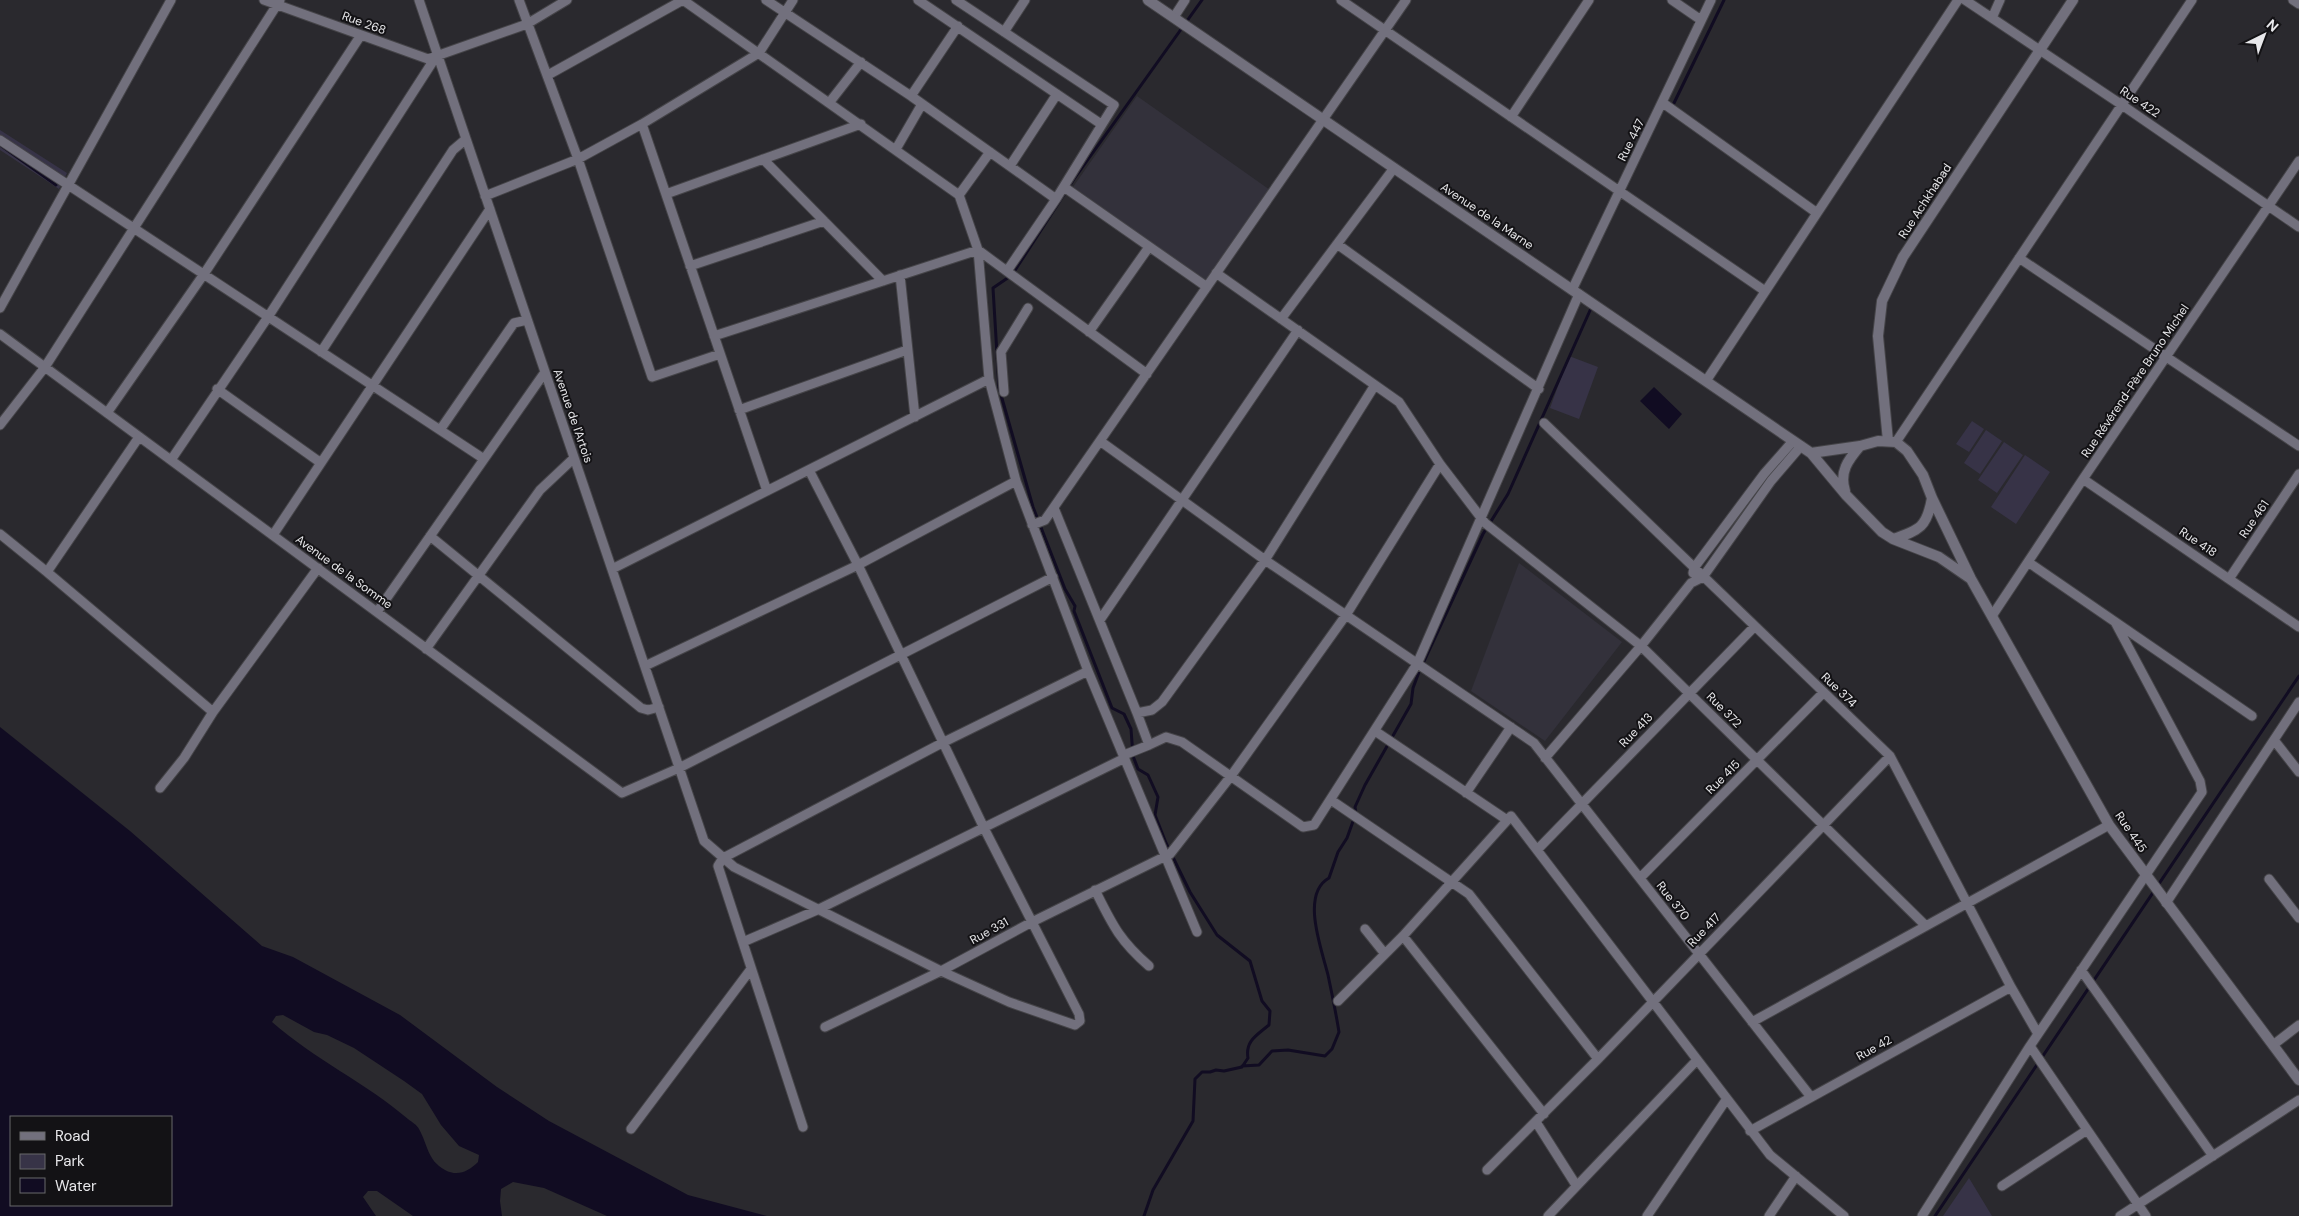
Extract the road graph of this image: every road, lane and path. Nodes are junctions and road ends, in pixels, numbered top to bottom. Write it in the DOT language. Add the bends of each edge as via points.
graph roads {
  1 [pos="171,0"];
  2 [pos="264,0"];
  3 [pos="419,0"];
  4 [pos="519,0"];
  5 [pos="567,0"];
  6 [pos="766,0"];
  7 [pos="792,0"];
  8 [pos="918,0"];
  9 [pos="956,0"];
  10 [pos="1025,0"];
  11 [pos="1148,0"];
  12 [pos="1185,0"];
  13 [pos="1341,0"];
  14 [pos="1406,0"];
  15 [pos="1589,0"];
  16 [pos="1672,0"];
  17 [pos="1711,0"];
  18 [pos="1958,0"];
  19 [pos="1965,0"];
  20 [pos="2000,0"];
  21 [pos="2073,0"];
  22 [pos="2192,0"];
  23 [pos="2293,0"];
  24 [pos="280,3"];
  25 [pos="2299,4"];
  26 [pos="785,12"];
  27 [pos="1174,17"];
  28 [pos="1992,18"];
  29 [pos="1702,20"];
  30 [pos="527,24"];
  31 [pos="958,26"];
  32 [pos="1385,30"];
  33 [pos="1004,32"];
  34 [pos="361,35"];
  35 [pos="2039,49"];
  36 [pos="760,53"];
  37 [pos="437,55"];
  38 [pos="861,62"];
  39 [pos="548,75"];
  40 [pos="1057,94"];
  41 [pos="911,96"];
  42 [pos="829,103"];
  43 [pos="1664,103"];
  44 [pos="922,104"];
  45 [pos="2122,105"];
  46 [pos="1512,117"];
  47 [pos="1323,120"];
  48 [pos="642,124"];
  49 [pos="861,124"];
  50 [pos="1100,124"];
  51 [pos="466,139"];
  52 [pos="0,140"];
  53 [pos="896,149"];
  54 [pos="990,152"];
  55 [pos="578,159"];
  56 [pos="763,159"];
  57 [pos="2299,161"];
  58 [pos="1010,166"];
  59 [pos="1394,168"];
  60 [pos="68,185"];
  61 [pos="1064,187"];
  62 [pos="1620,191"];
  63 [pos="666,194"];
  64 [pos="959,194"];
  65 [pos="485,196"];
  66 [pos="1056,199"];
  67 [pos="2268,206"];
  68 [pos="490,209"];
  69 [pos="1817,213"];
  70 [pos="824,221"];
  71 [pos="2299,227"];
  72 [pos="135,228"];
  73 [pos="1337,244"];
  74 [pos="1150,247"];
  75 [pos="978,250"];
  76 [pos="2019,258"];
  77 [pos="690,266"];
  78 [pos="1007,271"];
  79 [pos="1216,273"];
  80 [pos="204,274"];
  81 [pos="900,275"];
  82 [pos="883,281"];
  83 [pos="1207,287"];
  84 [pos="1576,292"];
  85 [pos="1765,292"];
  86 [pos="0,308"];
  87 [pos="1028,308"];
  88 [pos="268,317"];
  89 [pos="1281,319"];
  90 [pos="527,320"];
  91 [pos="1298,330"];
  92 [pos="1089,332"];
  93 [pos="0,334"];
  94 [pos="714,336"];
  95 [pos="907,350"];
  96 [pos="321,352"];
  97 [pos="1000,352"];
  98 [pos="988,353"];
  99 [pos="720,354"];
  100 [pos="2167,357"];
  101 [pos="45,367"];
  102 [pos="545,372"];
  103 [pos="1147,374"];
  104 [pos="989,379"];
  105 [pos="1706,381"];
  106 [pos="1375,385"];
  107 [pos="372,386"];
  108 [pos="217,389"];
  109 [pos="1539,389"];
  110 [pos="1004,392"];
  111 [pos="739,410"];
  112 [pos="107,414"];
  113 [pos="915,417"];
  114 [pos="1544,423"];
  115 [pos="0,425"];
  116 [pos="440,430"];
  117 [pos="139,436"];
  118 [pos="1100,441"];
  119 [pos="1892,442"];
  120 [pos="1797,444"];
  121 [pos="1860,446"];
  122 [pos="2299,446"];
  123 [pos="1811,453"];
  124 [pos="574,458"];
  125 [pos="484,459"];
  126 [pos="171,460"];
  127 [pos="321,463"];
  128 [pos="1440,464"];
  129 [pos="809,470"];
  130 [pos="2299,474"];
  131 [pos="2083,479"];
  132 [pos="1016,481"];
  133 [pos="766,491"];
  134 [pos="1846,495"];
  135 [pos="1932,498"];
  136 [pos="1184,500"];
  137 [pos="1054,508"];
  138 [pos="1038,523"];
  139 [pos="1486,524"];
  140 [pos="0,534"];
  141 [pos="273,535"];
  142 [pos="430,536"];
  143 [pos="1893,539"];
  144 [pos="1265,560"];
  145 [pos="2028,562"];
  146 [pos="858,564"];
  147 [pos="318,568"];
  148 [pos="1694,568"];
  149 [pos="612,569"];
  150 [pos="48,572"];
  151 [pos="477,575"];
  152 [pos="1053,577"];
  153 [pos="1703,577"];
  154 [pos="1972,579"];
  155 [pos="2229,579"];
  156 [pos="1691,583"];
  157 [pos="377,612"];
  158 [pos="1346,615"];
  159 [pos="1992,616"];
  160 [pos="1100,620"];
  161 [pos="2115,622"];
  162 [pos="1754,626"];
  163 [pos="2299,626"];
  164 [pos="1641,646"];
  165 [pos="426,648"];
  166 [pos="901,656"];
  167 [pos="1417,664"];
  168 [pos="645,666"];
  169 [pos="1088,671"];
  170 [pos="1689,693"];
  171 [pos="1823,693"];
  172 [pos="2299,702"];
  173 [pos="658,707"];
  174 [pos="213,712"];
  175 [pos="1137,713"];
  176 [pos="2252,716"];
  177 [pos="1510,727"];
  178 [pos="1375,731"];
  179 [pos="2274,740"];
  180 [pos="942,743"];
  181 [pos="1149,745"];
  182 [pos="1890,756"];
  183 [pos="1125,757"];
  184 [pos="1545,758"];
  185 [pos="1757,760"];
  186 [pos="679,768"];
  187 [pos="2299,772"];
  188 [pos="1231,776"];
  189 [pos="160,788"];
  190 [pos="1466,793"];
  191 [pos="1331,800"];
  192 [pos="1582,804"];
  193 [pos="1507,820"];
  194 [pos="1823,825"];
  195 [pos="2109,825"];
  196 [pos="984,828"];
  197 [pos="1537,850"];
  198 [pos="1169,856"];
  199 [pos="723,858"];
  200 [pos="1640,878"];
  201 [pos="2149,879"];
  202 [pos="2269,879"];
  203 [pos="1452,882"];
  204 [pos="1095,890"];
  205 [pos="2165,901"];
  206 [pos="1967,904"];
  207 [pos="818,910"];
  208 [pos="2299,918"];
  209 [pos="1032,922"];
  210 [pos="1926,926"];
  211 [pos="1365,929"];
  212 [pos="1197,932"];
  213 [pos="1403,936"];
  214 [pos="743,942"];
  215 [pos="1385,954"];
  216 [pos="1699,954"];
  217 [pos="1149,966"];
  218 [pos="751,968"];
  219 [pos="2081,970"];
  220 [pos="941,971"];
  221 [pos="2010,987"];
  222 [pos="1338,1001"];
  223 [pos="1652,1002"];
  224 [pos="1752,1022"];
  225 [pos="2299,1025"];
  226 [pos="825,1027"];
  227 [pos="2038,1034"];
  228 [pos="2272,1044"];
  229 [pos="2030,1046"];
  230 [pos="1598,1059"];
  231 [pos="1697,1060"];
  232 [pos="2299,1080"];
  233 [pos="1811,1097"];
  234 [pos="1726,1100"];
  235 [pos="2299,1100"];
  236 [pos="1544,1114"];
  237 [pos="1536,1122"];
  238 [pos="803,1127"];
  239 [pos="631,1129"];
  240 [pos="2087,1130"];
  241 [pos="1750,1131"];
  242 [pos="2214,1156"];
  243 [pos="1487,1170"];
  244 [pos="1796,1176"];
  245 [pos="1576,1185"];
  246 [pos="2002,1186"];
  247 [pos="2138,1204"];
  248 [pos="1554,1214"];
  249 [pos="1647,1216"];
  250 [pos="1769,1216"];
  251 [pos="1844,1216"];
  252 [pos="1922,1216"];
  253 [pos="2120,1216"];
  254 [pos="2146,1216"];
  1 -- 60 [label="street"];
  2 -- 24 [label="street, Rue 268"];
  3 -- 37 [label="street, Avenue de l'Artois"];
  4 -- 30 [label="street"];
  5 -- 30 [label="street"];
  6 -- 26 [label="street"];
  7 -- 26 [label="street"];
  8 -- 31 [label="street"];
  9 -- 33 [label="street"];
  10 -- 33 [label="street"];
  11 -- 27 [label="street, Avenue de la Marne"];
  12 -- 27 [label="street"];
  13 -- 32 [label="street"];
  14 -- 32 [label="street"];
  15 -- 46 [label="street"];
  16 -- 29 [label="street"];
  17 -- 29 [label="street, Rue 447"];
  18 -- 69 [label="street"];
  19 -- 28 [label="street, Rue 422"];
  20 -- 28 [label="street"];
  21 -- 35 [label="street, Rue Achkhabad"];
  22 -- 45 [label="street"];
  23 -- 25 [label="street"];
  24 -- 34 [label="street, Rue 268"];
  24 -- 72 [label="street"];
  26 -- 36 [label="street"];
  26 -- 38 [label="street"];
  27 -- 47 [label="street, Avenue de la Marne"];
  28 -- 35 [label="street, Rue 422"];
  29 -- 43 [label="street, Rue 447"];
  30 -- 37 [label="street"];
  30 -- 39 [label="street"];
  31 -- 40 [label="street"];
  31 -- 41 [label="street"];
  32 -- 46 [label="street"];
  32 -- 47 [label="street"];
  33 -- 50 [label="street" via="1114,105"];
  34 -- 37 [label="street, Rue 268" via="428,59"];
  34 -- 80 [label="street"];
  35 -- 45 [label="street, Rue 422"];
  35 -- 119 [label="street, Rue Achkhabad" via="1903,257 1882,301 1878,336"];
  36 -- 39 [label="street" via="683,0"];
  36 -- 42 [label="street"];
  36 -- 48 [label="street"];
  37 -- 51 [label="street, Avenue de l'Artois"];
  37 -- 88 [label="street"];
  38 -- 41 [label="street"];
  38 -- 42 [label="street"];
  39 -- 55 [label="street"];
  40 -- 50 [label="street"];
  40 -- 58 [label="street"];
  41 -- 44 [label="street"];
  42 -- 49 [label="street"];
  43 -- 62 [label="street, Rue 447"];
  43 -- 69 [label="street"];
  44 -- 53 [label="street"];
  44 -- 54 [label="street"];
  45 -- 67 [label="street, Rue 422"];
  45 -- 76 [label="street"];
  46 -- 62 [label="street"];
  47 -- 59 [label="street, Avenue de la Marne"];
  47 -- 79 [label="street"];
  48 -- 55 [label="street"];
  48 -- 63 [label="street"];
  49 -- 53 [label="street"];
  49 -- 56 [label="street"];
  50 -- 61 [label="street"];
  51 -- 65 [label="street, Avenue de l'Artois"];
  51 -- 96 [label="street" via="454,150"];
  52 -- 60 [label="street"];
  53 -- 64 [label="street"];
  54 -- 58 [label="street"];
  54 -- 64 [label="street"];
  55 -- 65 [label="street"];
  55 -- 99 [label="street" via="652,377"];
  56 -- 63 [label="street"];
  56 -- 70 [label="street"];
  57 -- 67 [label="street, Rue Révérend-Père Bruno Michel"];
  58 -- 66 [label="street"];
  59 -- 73 [label="street"];
  59 -- 84 [label="street, Avenue de la Marne"];
  60 -- 72 [label="street"];
  60 -- 86 [label="street"];
  61 -- 66 [label="street"];
  61 -- 74 [label="street"];
  62 -- 84 [label="street, Rue 447"];
  62 -- 85 [label="street"];
  63 -- 77 [label="street"];
  64 -- 75 [label="street"];
  65 -- 68 [label="street, Avenue de l'Artois"];
  66 -- 78 [label="street"];
  67 -- 71 [label="street, Rue 422"];
  67 -- 100 [label="street, Rue Révérend-Père Bruno Michel"];
  68 -- 90 [label="street, Avenue de l'Artois"];
  68 -- 107 [label="street"];
  69 -- 85 [label="street"];
  70 -- 77 [label="street"];
  70 -- 82 [label="street"];
  72 -- 80 [label="street"];
  72 -- 101 [label="street"];
  73 -- 89 [label="street"];
  73 -- 109 [label="street"];
  74 -- 83 [label="street"];
  74 -- 92 [label="street"];
  75 -- 78 [label="street"];
  75 -- 81 [label="street"];
  75 -- 98 [label="street"];
  76 -- 100 [label="street"];
  76 -- 119 [label="street"];
  77 -- 94 [label="street"];
  78 -- 92 [label="street"];
  79 -- 83 [label="street"];
  79 -- 89 [label="street, Rue 372"];
  80 -- 88 [label="street"];
  80 -- 112 [label="street"];
  81 -- 82 [label="street"];
  81 -- 95 [label="street"];
  82 -- 94 [label="street"];
  83 -- 103 [label="street"];
  84 -- 105 [label="street, Avenue de la Marne"];
  84 -- 109 [label="street, Rue 447"];
  85 -- 105 [label="street"];
  87 -- 97 [label="street"];
  88 -- 96 [label="street"];
  88 -- 108 [label="street"];
  89 -- 91 [label="street, Rue 372"];
  90 -- 102 [label="street, Avenue de l'Artois"];
  90 -- 116 [label="street" via="514,323"];
  91 -- 106 [label="street, Rue 372"];
  91 -- 136 [label="street"];
  92 -- 103 [label="street"];
  93 -- 101 [label="street, Avenue de la Somme"];
  94 -- 99 [label="street"];
  95 -- 111 [label="street"];
  95 -- 113 [label="street"];
  96 -- 107 [label="street"];
  97 -- 98 [label="street"];
  97 -- 110 [label="street"];
  98 -- 104 [label="street"];
  99 -- 111 [label="street"];
  100 -- 122 [label="street"];
  100 -- 131 [label="street, Rue Révérend-Père Bruno Michel"];
  101 -- 112 [label="street, Avenue de la Somme"];
  101 -- 115 [label="street"];
  102 -- 124 [label="street, Avenue de l'Artois"];
  102 -- 125 [label="street"];
  103 -- 118 [label="street"];
  104 -- 113 [label="street"];
  104 -- 132 [label="street"];
  105 -- 120 [label="street, Avenue de la Marne"];
  106 -- 128 [label="street, Rue 372" via="1399,402"];
  106 -- 144 [label="street"];
  107 -- 116 [label="street"];
  107 -- 127 [label="street"];
  108 -- 126 [label="street"];
  108 -- 127 [label="street"];
  109 -- 139 [label="street, Rue 447"];
  111 -- 133 [label="street"];
  112 -- 117 [label="street, Avenue de la Somme"];
  113 -- 129 [label="street"];
  114 -- 148 [label="street, Rue 374"];
  116 -- 125 [label="street"];
  117 -- 126 [label="street, Avenue de la Somme"];
  117 -- 150 [label="street"];
  118 -- 136 [label="street"];
  118 -- 137 [label="street"];
  119 -- 121 [label="street" via="1878,441"];
  119 -- 135 [label="street" via="1907,451 1923,474"];
  120 -- 123 [label="street, Avenue de la Marne"];
  120 -- 148 [label="street" via="1764,474"];
  120 -- 153 [label="street"];
  121 -- 123 [label="street"];
  121 -- 134 [label="street" via="1844,468"];
  123 -- 134 [label="street, Avenue de la Marne"];
  124 -- 149 [label="street, Avenue de l'Artois"];
  124 -- 151 [label="street" via="540,490"];
  125 -- 142 [label="street"];
  126 -- 141 [label="street, Avenue de la Somme"];
  127 -- 141 [label="street"];
  128 -- 139 [label="street, Rue 372"];
  128 -- 158 [label="street"];
  129 -- 133 [label="street"];
  129 -- 146 [label="street"];
  130 -- 155 [label="street, Rue 461"];
  131 -- 145 [label="street, Rue Révérend-Père Bruno Michel"];
  131 -- 155 [label="street, Rue 418"];
  132 -- 138 [label="street"];
  132 -- 146 [label="street"];
  133 -- 149 [label="street"];
  134 -- 143 [label="street"];
  135 -- 143 [label="street" via="1928,517 1919,528"];
  135 -- 154 [label="street, Rue 445"];
  136 -- 144 [label="street"];
  136 -- 160 [label="street"];
  137 -- 138 [label="street"];
  137 -- 160 [label="street"];
  138 -- 152 [label="street"];
  139 -- 164 [label="street, Rue 372"];
  139 -- 167 [label="street, Rue 447"];
  140 -- 150 [label="street"];
  141 -- 147 [label="street, Avenue de la Somme"];
  142 -- 151 [label="street"];
  142 -- 157 [label="street"];
  143 -- 154 [label="street" via="1939,557"];
  144 -- 158 [label="street"];
  144 -- 175 [label="street" via="1162,702 1152,710"];
  145 -- 159 [label="street, Rue Révérend-Père Bruno Michel"];
  145 -- 161 [label="street"];
  146 -- 166 [label="street"];
  146 -- 168 [label="street"];
  147 -- 157 [label="street, Avenue de la Somme"];
  147 -- 174 [label="street"];
  148 -- 153 [label="street, Rue 374"];
  148 -- 156 [label="street"];
  149 -- 168 [label="street, Avenue de l'Artois"];
  150 -- 174 [label="street"];
  151 -- 165 [label="street"];
  151 -- 173 [label="street" via="641,708"];
  152 -- 166 [label="street"];
  152 -- 169 [label="street"];
  153 -- 156 [label="street"];
  153 -- 162 [label="street, Rue 374"];
  154 -- 159 [label="street, Rue 445"];
  155 -- 163 [label="street, Rue 418"];
  156 -- 164 [label="street"];
  157 -- 165 [label="street, Avenue de la Somme"];
  158 -- 167 [label="street"];
  158 -- 188 [label="street"];
  159 -- 195 [label="street, Rue 445"];
  160 -- 175 [label="street"];
  161 -- 176 [label="street"];
  161 -- 201 [label="street" via="2200,781 2202,792"];
  162 -- 170 [label="street, Rue 413"];
  162 -- 171 [label="street, Rue 374"];
  164 -- 170 [label="street, Rue 372"];
  164 -- 184 [label="street"];
  165 -- 186 [label="street, Avenue de la Somme" via="622,793"];
  166 -- 180 [label="street"];
  166 -- 186 [label="street"];
  167 -- 177 [label="street"];
  167 -- 178 [label="street, Rue 447"];
  168 -- 173 [label="street, Avenue de l'Artois"];
  169 -- 180 [label="street"];
  169 -- 183 [label="street"];
  170 -- 185 [label="street, Rue 372"];
  170 -- 192 [label="street, Rue 413"];
  171 -- 182 [label="street, Rue 374"];
  171 -- 185 [label="street, Rue 415"];
  172 -- 179 [label="street"];
  173 -- 186 [label="street, Avenue de l'Artois"];
  174 -- 189 [label="street" via="184,758"];
  175 -- 181 [label="street"];
  177 -- 184 [label="street, Rue 370" via="1534,743"];
  177 -- 190 [label="street"];
  178 -- 190 [label="street"];
  178 -- 191 [label="street, Rue 447"];
  179 -- 187 [label="street"];
  179 -- 205 [label="street"];
  180 -- 196 [label="street"];
  180 -- 199 [label="street"];
  181 -- 183 [label="street, Rue 447"];
  181 -- 188 [label="street, Rue 447" via="1166,737 1182,742"];
  182 -- 194 [label="street, Rue 417"];
  182 -- 206 [label="street, Rue 374"];
  183 -- 196 [label="street, Rue 447"];
  183 -- 198 [label="street"];
  184 -- 192 [label="street, Rue 370"];
  185 -- 194 [label="street, Rue 372"];
  185 -- 200 [label="street, Rue 415"];
  186 -- 199 [label="street, Avenue de l'Artois" via="704,841"];
  188 -- 191 [label="street, Rue 447" via="1303,827 1314,825"];
  188 -- 198 [label="street"];
  190 -- 193 [label="street"];
  191 -- 203 [label="street"];
  192 -- 197 [label="street, Rue 413"];
  192 -- 200 [label="street, Rue 370"];
  193 -- 197 [label="street" via="1511,816"];
  193 -- 203 [label="street"];
  194 -- 210 [label="street, Rue 372"];
  194 -- 216 [label="street, Rue 417"];
  195 -- 201 [label="street, Rue 445"];
  195 -- 206 [label="street"];
  196 -- 207 [label="street, Rue 447"];
  196 -- 209 [label="street"];
  197 -- 223 [label="street"];
  198 -- 204 [label="street, Rue 331"];
  198 -- 212 [label="street"];
  199 -- 207 [label="street" via="734,867"];
  199 -- 214 [label="street" via="718,866"];
  200 -- 216 [label="street, Rue 370"];
  201 -- 205 [label="street, Rue 445"];
  201 -- 219 [label="street"];
  202 -- 208 [label="street"];
  203 -- 213 [label="street"];
  203 -- 230 [label="street" via="1469,894"];
  204 -- 209 [label="street, Rue 331"];
  204 -- 217 [label="street" via="1115,930 1130,950"];
  205 -- 228 [label="street, Rue 445"];
  206 -- 210 [label="street"];
  206 -- 221 [label="street, Rue 374"];
  207 -- 214 [label="street, Rue 447"];
  207 -- 220 [label="street"];
  209 -- 220 [label="street, Rue 331"];
  209 -- 220 [label="street" via="1079,1014 1080,1021 1075,1025 1009,1002"];
  210 -- 224 [label="street"];
  211 -- 215 [label="street"];
  213 -- 215 [label="street"];
  213 -- 236 [label="street"];
  214 -- 218 [label="street"];
  215 -- 222 [label="street"];
  216 -- 223 [label="street, Rue 417"];
  216 -- 224 [label="street, Rue 370"];
  218 -- 238 [label="street"];
  218 -- 239 [label="street"];
  219 -- 227 [label="street"];
  219 -- 242 [label="street"];
  220 -- 226 [label="street, Rue 331"];
  221 -- 227 [label="street, Rue 374"];
  221 -- 233 [label="street, Rue 42"];
  223 -- 230 [label="street, Rue 417"];
  223 -- 231 [label="street"];
  224 -- 233 [label="street, Rue 370"];
  225 -- 228 [label="street"];
  227 -- 229 [label="street"];
  228 -- 232 [label="street, Rue 445"];
  229 -- 240 [label="street"];
  229 -- 252 [label="street"];
  230 -- 236 [label="street, Rue 417"];
  231 -- 234 [label="street"];
  231 -- 245 [label="street"];
  233 -- 241 [label="street, Rue 42"];
  234 -- 241 [label="street"];
  234 -- 249 [label="street"];
  235 -- 242 [label="street"];
  236 -- 237 [label="street, Rue 417"];
  237 -- 243 [label="street, Rue 417"];
  237 -- 245 [label="street"];
  240 -- 246 [label="street"];
  240 -- 247 [label="street"];
  241 -- 244 [label="street" via="1770,1155"];
  242 -- 247 [label="street"];
  244 -- 250 [label="street"];
  244 -- 251 [label="street"];
  245 -- 248 [label="street"];
  247 -- 253 [label="street"];
  247 -- 254 [label="street"];
}
